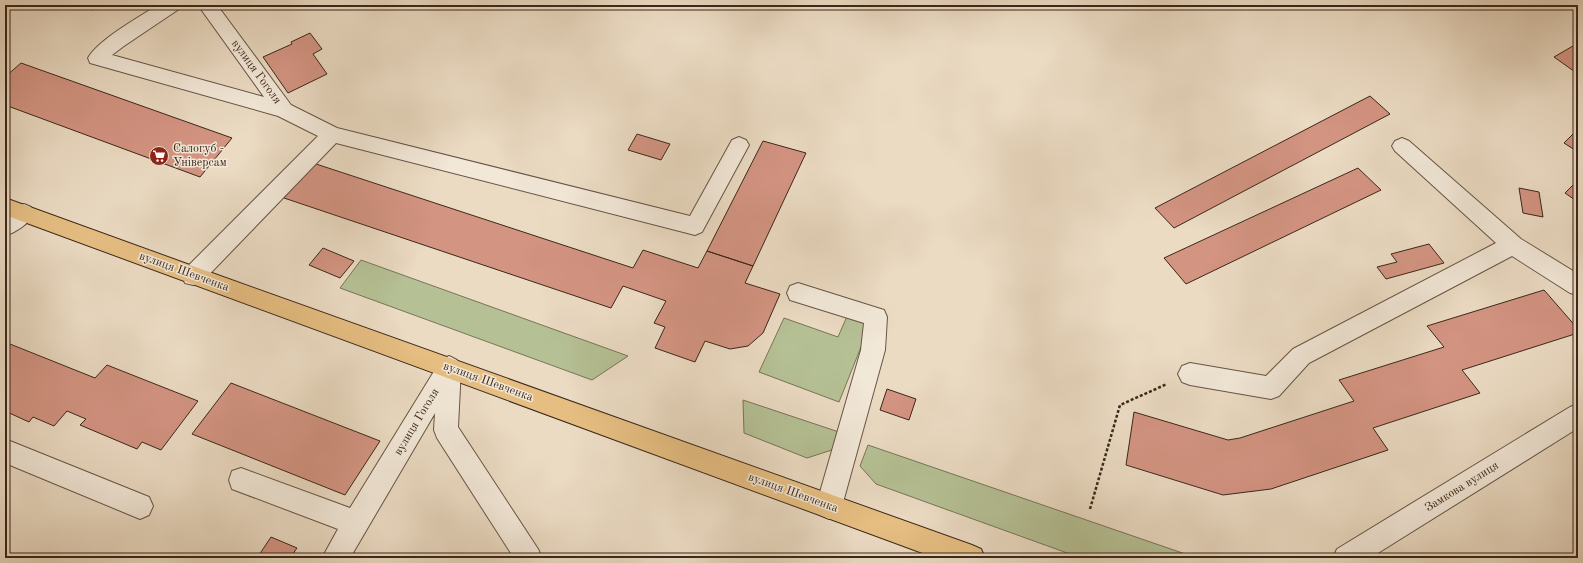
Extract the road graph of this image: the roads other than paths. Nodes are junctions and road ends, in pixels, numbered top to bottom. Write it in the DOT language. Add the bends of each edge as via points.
graph roads {
  1 [pos="173,5"];
  2 [pos="207,5"];
  3 [pos="284,110"];
  4 [pos="332,134"];
  5 [pos="739,145"];
  6 [pos="1402,146"];
  7 [pos="15,209"];
  8 [pos="5,227"];
  9 [pos="1513,245"];
  10 [pos="193,276"];
  11 [pos="1578,286"];
  12 [pos="798,293"];
  13 [pos="449,368"];
  14 [pos="1190,374"];
  15 [pos="1578,415"];
  16 [pos="5,451"];
  17 [pos="241,480"];
  18 [pos="140,506"];
  19 [pos="829,506"];
  20 [pos="356,522"];
  21 [pos="335,558"];
  22 [pos="529,558"];
  23 [pos="972,558"];
  24 [pos="1346,558"];
  1 -- 3 [label="street" via="117,41 97,58"];
  2 -- 3 [label="street, вулиця Гоголя"];
  3 -- 4 [label="street, вулиця Гоголя"];
  4 -- 5 [label="street, вулиця Гоголя" via="695,226"];
  4 -- 10 [label="street"];
  6 -- 9 [label="street"];
  7 -- 8 [label="street"];
  7 -- 10 [label="main road, вулиця Шевченка"];
  9 -- 11 [label="street"];
  9 -- 14 [label="street" via="1302,356 1271,388"];
  10 -- 13 [label="main road, вулиця Шевченка"];
  12 -- 19 [label="street" via="876,317 873,350"];
  13 -- 19 [label="main road, вулиця Шевченка"];
  13 -- 20 [label="street, вулиця Гоголя"];
  13 -- 22 [label="street, вулиця Гоголя" via="446,430"];
  15 -- 24 [label="street, Замкова вулиця"];
  16 -- 18 [label="street"];
  17 -- 20 [label="street"];
  19 -- 23 [label="main road, вулиця Шевченка"];
  20 -- 21 [label="street, вулиця Гоголя"];
}
